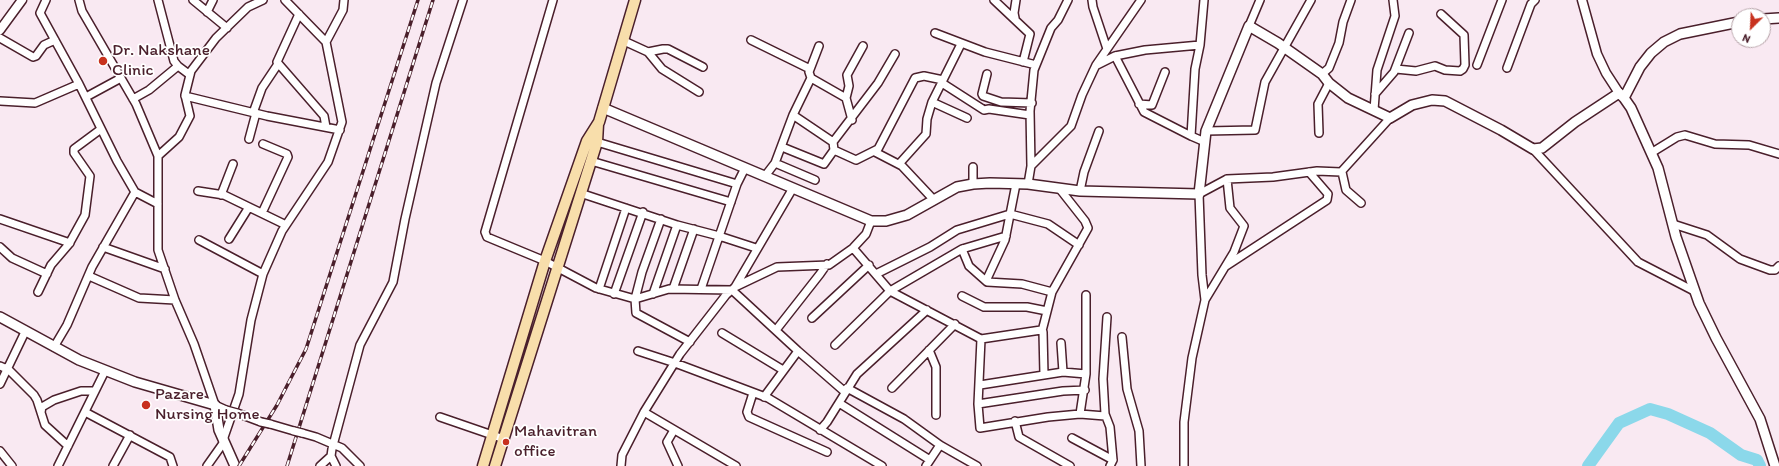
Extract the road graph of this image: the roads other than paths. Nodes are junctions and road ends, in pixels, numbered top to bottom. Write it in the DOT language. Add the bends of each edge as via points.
graph roads {
  1 [pos="22,0"];
  2 [pos="46,0"];
  3 [pos="79,0"];
  4 [pos="158,0"];
  5 [pos="193,0"];
  6 [pos="213,0"];
  7 [pos="263,0"];
  8 [pos="285,0"];
  9 [pos="344,0"];
  10 [pos="463,0"];
  11 [pos="553,0"];
  12 [pos="635,0"];
  13 [pos="994,0"];
  14 [pos="1016,0"];
  15 [pos="1068,0"];
  16 [pos="1092,0"];
  17 [pos="1141,0"];
  18 [pos="1204,0"];
  19 [pos="1260,0"];
  20 [pos="1312,0"];
  21 [pos="1351,0"];
  22 [pos="1393,0"];
  23 [pos="1502,0"];
  24 [pos="1535,0"];
  25 [pos="1582,0"];
  26 [pos="207,12"];
  27 [pos="299,14"];
  28 [pos="1441,14"];
  29 [pos="1015,18"];
  30 [pos="1731,24"];
  31 [pos="1249,26"];
  32 [pos="227,28"];
  33 [pos="0,30"];
  34 [pos="935,33"];
  35 [pos="1409,33"];
  36 [pos="0,38"];
  37 [pos="55,40"];
  38 [pos="751,40"];
  39 [pos="624,41"];
  40 [pos="326,42"];
  41 [pos="961,44"];
  42 [pos="1200,45"];
  43 [pos="819,46"];
  44 [pos="863,46"];
  45 [pos="1283,48"];
  46 [pos="1107,49"];
  47 [pos="648,52"];
  48 [pos="895,54"];
  49 [pos="1115,56"];
  50 [pos="1023,62"];
  51 [pos="278,64"];
  52 [pos="1096,65"];
  53 [pos="1477,65"];
  54 [pos="178,66"];
  55 [pos="703,67"];
  56 [pos="1035,67"];
  57 [pos="1507,68"];
  58 [pos="810,69"];
  59 [pos="1396,69"];
  60 [pos="1165,72"];
  61 [pos="987,74"];
  62 [pos="1322,74"];
  63 [pos="190,75"];
  64 [pos="121,78"];
  65 [pos="811,78"];
  66 [pos="943,80"];
  67 [pos="1329,83"];
  68 [pos="79,84"];
  69 [pos="699,92"];
  70 [pos="1375,94"];
  71 [pos="185,96"];
  72 [pos="1622,96"];
  73 [pos="86,97"];
  74 [pos="846,98"];
  75 [pos="133,99"];
  76 [pos="0,101"];
  77 [pos="932,102"];
  78 [pos="1032,104"];
  79 [pos="1139,104"];
  80 [pos="603,108"];
  81 [pos="1374,110"];
  82 [pos="255,113"];
  83 [pos="793,115"];
  84 [pos="1030,115"];
  85 [pos="967,118"];
  86 [pos="1390,118"];
  87 [pos="852,120"];
  88 [pos="599,122"];
  89 [pos="326,127"];
  90 [pos="101,128"];
  91 [pos="340,130"];
  92 [pos="1099,131"];
  93 [pos="1206,131"];
  94 [pos="1319,133"];
  95 [pos="1191,136"];
  96 [pos="249,139"];
  97 [pos="597,142"];
  98 [pos="834,142"];
  99 [pos="1205,142"];
  100 [pos="263,144"];
  101 [pos="782,147"];
  102 [pos="1534,149"];
  103 [pos="834,150"];
  104 [pos="875,152"];
  105 [pos="1651,153"];
  106 [pos="1779,154"];
  107 [pos="158,156"];
  108 [pos="590,161"];
  109 [pos="775,163"];
  110 [pos="233,164"];
  111 [pos="899,164"];
  112 [pos="1031,166"];
  113 [pos="973,167"];
  114 [pos="745,168"];
  115 [pos="1309,172"];
  116 [pos="1342,172"];
  117 [pos="765,176"];
  118 [pos="1227,179"];
  119 [pos="814,180"];
  120 [pos="737,184"];
  121 [pos="973,184"];
  122 [pos="1016,184"];
  123 [pos="1028,184"];
  124 [pos="793,188"];
  125 [pos="1059,188"];
  126 [pos="135,192"];
  127 [pos="198,192"];
  128 [pos="1080,192"];
  129 [pos="580,193"];
  130 [pos="1200,194"];
  131 [pos="222,195"];
  132 [pos="933,199"];
  133 [pos="731,202"];
  134 [pos="1361,203"];
  135 [pos="158,204"];
  136 [pos="248,207"];
  137 [pos="626,208"];
  138 [pos="643,212"];
  139 [pos="262,213"];
  140 [pos="1010,214"];
  141 [pos="0,219"];
  142 [pos="661,219"];
  143 [pos="871,221"];
  144 [pos="1673,224"];
  145 [pos="286,225"];
  146 [pos="677,225"];
  147 [pos="694,229"];
  148 [pos="719,236"];
  149 [pos="1006,236"];
  150 [pos="229,239"];
  151 [pos="199,240"];
  152 [pos="70,243"];
  153 [pos="1079,245"];
  154 [pos="0,247"];
  155 [pos="103,247"];
  156 [pos="756,248"];
  157 [pos="853,248"];
  158 [pos="962,249"];
  159 [pos="546,261"];
  160 [pos="826,264"];
  161 [pos="869,265"];
  162 [pos="1226,266"];
  163 [pos="1779,266"];
  164 [pos="557,267"];
  165 [pos="165,269"];
  166 [pos="47,274"];
  167 [pos="262,274"];
  168 [pos="876,274"];
  169 [pos="89,276"];
  170 [pos="986,281"];
  171 [pos="599,289"];
  172 [pos="673,289"];
  173 [pos="701,289"];
  174 [pos="733,289"];
  175 [pos="890,290"];
  176 [pos="1694,291"];
  177 [pos="38,292"];
  178 [pos="1052,292"];
  179 [pos="614,294"];
  180 [pos="653,294"];
  181 [pos="1086,295"];
  182 [pos="962,296"];
  183 [pos="635,299"];
  184 [pos="175,300"];
  185 [pos="1205,300"];
  186 [pos="927,310"];
  187 [pos="1047,311"];
  188 [pos="0,317"];
  189 [pos="1107,317"];
  190 [pos="812,318"];
  191 [pos="955,324"];
  192 [pos="776,330"];
  193 [pos="1042,331"];
  194 [pos="25,332"];
  195 [pos="722,333"];
  196 [pos="1122,337"];
  197 [pos="981,339"];
  198 [pos="690,342"];
  199 [pos="1062,343"];
  200 [pos="835,345"];
  201 [pos="54,347"];
  202 [pos="929,350"];
  203 [pos="638,351"];
  204 [pos="798,351"];
  205 [pos="675,363"];
  206 [pos="0,366"];
  207 [pos="8,370"];
  208 [pos="783,370"];
  209 [pos="105,371"];
  210 [pos="1063,372"];
  211 [pos="1086,374"];
  212 [pos="1044,375"];
  213 [pos="0,384"];
  214 [pos="980,384"];
  215 [pos="892,388"];
  216 [pos="846,390"];
  217 [pos="1085,390"];
  218 [pos="95,392"];
  219 [pos="753,393"];
  220 [pos="764,397"];
  221 [pos="839,403"];
  222 [pos="978,404"];
  223 [pos="215,405"];
  224 [pos="41,412"];
  225 [pos="85,412"];
  226 [pos="644,412"];
  227 [pos="1080,414"];
  228 [pos="936,415"];
  229 [pos="1105,416"];
  230 [pos="440,417"];
  231 [pos="1016,421"];
  232 [pos="674,430"];
  233 [pos="820,430"];
  234 [pos="130,436"];
  235 [pos="493,436"];
  236 [pos="1072,438"];
  237 [pos="504,439"];
  238 [pos="224,441"];
  239 [pos="333,444"];
  240 [pos="940,445"];
  241 [pos="68,446"];
  242 [pos="0,451"];
  243 [pos="827,452"];
  244 [pos="331,456"];
  245 [pos="1112,463"];
  246 [pos="928,464"];
  247 [pos="1775,464"];
  248 [pos="733,465"];
  249 [pos="12,466"];
  250 [pos="58,466"];
  251 [pos="113,466"];
  252 [pos="173,466"];
  253 [pos="207,466"];
  254 [pos="235,466"];
  255 [pos="320,466"];
  256 [pos="336,466"];
  257 [pos="360,466"];
  258 [pos="484,466"];
  259 [pos="495,466"];
  260 [pos="621,466"];
  261 [pos="678,466"];
  262 [pos="882,466"];
  263 [pos="977,466"];
  264 [pos="1070,466"];
  265 [pos="1141,466"];
  266 [pos="1184,466"];
  1 -- 33 [label="street"];
  2 -- 37 [label="street" via="40,13"];
  3 -- 64 [label="street" via="82,11"];
  4 -- 54 [label="street" via="174,61"];
  5 -- 26 [label="street"];
  6 -- 26 [label="street"];
  7 -- 32 [label="street" via="248,7"];
  8 -- 27 [label="street"];
  9 -- 40 [label="street" via="343,10"];
  10 -- 239 [label="street" via="436,83 393,282 360,345"];
  11 -- 159 [label="street" via="485,232 490,239"];
  12 -- 39 [label="main road"];
  13 -- 29 [label="street"];
  14 -- 29 [label="street"];
  15 -- 56 [label="street" via="1051,28"];
  16 -- 46 [label="street"];
  17 -- 46 [label="street"];
  18 -- 42 [label="street"];
  19 -- 31 [label="street"];
  20 -- 45 [label="street"];
  21 -- 62 [label="street" via="1339,43 1329,68"];
  22 -- 70 [label="street" via="1395,16 1377,70"];
  23 -- 53 [label="street"];
  24 -- 57 [label="street"];
  25 -- 72 [label="street" via="1597,54"];
  26 -- 32 [label="street"];
  27 -- 40 [label="street"];
  27 -- 51 [label="street"];
  28 -- 59 [label="street" via="1464,35 1463,69 1443,70 1436,66 1416,71"];
  29 -- 50 [label="street" via="1030,36"];
  30 -- 72 [label="main road" via="1680,34 1664,42 1640,67"];
  31 -- 45 [label="main road"];
  31 -- 93 [label="main road"];
  32 -- 63 [label="street" via="216,38 191,70"];
  34 -- 41 [label="street"];
  35 -- 59 [label="street"];
  36 -- 37 [label="street" via="33,57 44,45"];
  37 -- 68 [label="street"];
  38 -- 58 [label="street"];
  39 -- 47 [label="street"];
  39 -- 80 [label="main road"];
  40 -- 91 [label="street" via="342,119"];
  41 -- 50 [label="street"];
  41 -- 66 [label="street"];
  42 -- 49 [label="street" via="1148,49"];
  42 -- 95 [label="street" via="1195,69"];
  43 -- 58 [label="street"];
  44 -- 74 [label="street" via="847,75 849,85"];
  45 -- 62 [label="main road"];
  45 -- 93 [label="street" via="1265,82 1255,130"];
  46 -- 52 [label="street"];
  47 -- 55 [label="street" via="666,48"];
  47 -- 69 [label="street" via="662,69"];
  48 -- 87 [label="street"];
  49 -- 52 [label="street"];
  49 -- 79 [label="street"];
  50 -- 56 [label="street"];
  51 -- 82 [label="street" via="263,87"];
  51 -- 89 [label="street" via="324,116"];
  52 -- 112 [label="street" via="1071,126"];
  54 -- 63 [label="street"];
  54 -- 75 [label="street"];
  56 -- 78 [label="street"];
  58 -- 65 [label="street"];
  59 -- 70 [label="street"];
  60 -- 79 [label="street" via="1152,105"];
  61 -- 78 [label="street" via="983,96 1001,102"];
  62 -- 67 [label="main road"];
  63 -- 71 [label="street"];
  64 -- 73 [label="street"];
  64 -- 75 [label="street"];
  65 -- 74 [label="street"];
  65 -- 83 [label="street"];
  66 -- 77 [label="street"];
  66 -- 84 [label="street" via="984,110"];
  66 -- 104 [label="street" via="924,76 915,78"];
  67 -- 81 [label="main road" via="1348,98"];
  67 -- 94 [label="street" via="1318,104"];
  68 -- 73 [label="street"];
  68 -- 76 [label="street" via="35,103"];
  70 -- 81 [label="street"];
  71 -- 82 [label="street"];
  71 -- 107 [label="street" via="190,116 178,137"];
  72 -- 102 [label="main road" via="1575,122 1542,148"];
  72 -- 105 [label="main road" via="1631,108"];
  73 -- 90 [label="street"];
  74 -- 87 [label="street"];
  75 -- 107 [label="street"];
  77 -- 85 [label="street"];
  77 -- 111 [label="street" via="926,134"];
  78 -- 84 [label="street"];
  79 -- 95 [label="street" via="1144,112"];
  80 -- 88 [label="main road"];
  80 -- 114 [label="main road"];
  81 -- 86 [label="main road"];
  82 -- 89 [label="street"];
  82 -- 96 [label="street"];
  83 -- 98 [label="street"];
  83 -- 101 [label="street"];
  84 -- 112 [label="street"];
  86 -- 102 [label="main road" via="1412,105 1432,100 1445,101"];
  86 -- 116 [label="street"];
  87 -- 98 [label="street"];
  88 -- 97 [label="main road"];
  88 -- 159 [label="main road" via="587,141"];
  89 -- 91 [label="street"];
  90 -- 126 [label="street"];
  90 -- 152 [label="street" via="74,149 74,153 90,176 85,215"];
  91 -- 145 [label="street" via="328,162"];
  92 -- 128 [label="street" via="1084,172"];
  93 -- 99 [label="main road"];
  95 -- 99 [label="street"];
  97 -- 108 [label="main road"];
  97 -- 120 [label="street"];
  98 -- 103 [label="street"];
  99 -- 130 [label="main road"];
  100 -- 139 [label="street" via="287,154 288,157"];
  101 -- 103 [label="street" via="824,164"];
  101 -- 109 [label="street"];
  102 -- 176 [label="street" via="1638,262"];
  103 -- 104 [label="street" via="856,160"];
  104 -- 111 [label="street"];
  105 -- 106 [label="street" via="1685,135 1715,144 1750,145"];
  105 -- 144 [label="main road" via="1658,168"];
  107 -- 135 [label="street"];
  108 -- 129 [label="main road"];
  108 -- 133 [label="street"];
  109 -- 117 [label="street"];
  109 -- 119 [label="street"];
  110 -- 131 [label="street"];
  111 -- 132 [label="street"];
  112 -- 123 [label="street"];
  113 -- 121 [label="street"];
  114 -- 117 [label="main road"];
  114 -- 120 [label="street"];
  115 -- 116 [label="street"];
  115 -- 118 [label="street"];
  115 -- 162 [label="street" via="1328,194 1327,200"];
  116 -- 134 [label="street" via="1346,190"];
  117 -- 124 [label="main road"];
  118 -- 130 [label="street"];
  118 -- 162 [label="street" via="1230,208 1244,226"];
  120 -- 133 [label="street"];
  121 -- 122 [label="main road"];
  121 -- 132 [label="main road" via="957,187"];
  122 -- 123 [label="main road"];
  122 -- 140 [label="street"];
  123 -- 125 [label="main road"];
  124 -- 143 [label="main road"];
  124 -- 156 [label="street"];
  125 -- 128 [label="main road"];
  125 -- 153 [label="street" via="1087,225 1087,232"];
  126 -- 135 [label="street"];
  126 -- 155 [label="street"];
  127 -- 131 [label="street"];
  128 -- 130 [label="main road"];
  129 -- 137 [label="street"];
  129 -- 164 [label="main road"];
  130 -- 185 [label="street"];
  131 -- 136 [label="street"];
  132 -- 143 [label="main road" via="907,215 886,221"];
  133 -- 148 [label="street"];
  135 -- 165 [label="street" via="158,250"];
  136 -- 139 [label="street"];
  136 -- 150 [label="street"];
  137 -- 138 [label="street"];
  137 -- 171 [label="street"];
  138 -- 142 [label="street"];
  138 -- 179 [label="street"];
  139 -- 145 [label="street"];
  140 -- 149 [label="street"];
  140 -- 153 [label="street" via="1048,224"];
  140 -- 168 [label="street" via="957,230"];
  141 -- 152 [label="street"];
  142 -- 146 [label="street"];
  142 -- 183 [label="street"];
  143 -- 157 [label="street" via="866,234"];
  144 -- 163 [label="street" via="1707,235 1740,259 1770,270 1775,270"];
  144 -- 176 [label="main road"];
  145 -- 167 [label="street"];
  146 -- 147 [label="street"];
  146 -- 180 [label="street"];
  147 -- 148 [label="street"];
  147 -- 172 [label="street"];
  148 -- 156 [label="street"];
  148 -- 173 [label="street"];
  149 -- 158 [label="street"];
  149 -- 170 [label="street"];
  151 -- 167 [label="street"];
  152 -- 166 [label="street" via="51,264"];
  153 -- 178 [label="street"];
  154 -- 166 [label="street" via="11,257"];
  155 -- 165 [label="street"];
  155 -- 169 [label="street"];
  156 -- 174 [label="street"];
  157 -- 160 [label="street"];
  157 -- 161 [label="street"];
  158 -- 170 [label="street" via="969,266"];
  158 -- 175 [label="street"];
  159 -- 164 [label="street"];
  159 -- 235 [label="main road"];
  160 -- 174 [label="street" via="777,267"];
  160 -- 192 [label="street"];
  161 -- 168 [label="street"];
  161 -- 190 [label="street"];
  162 -- 185 [label="street"];
  164 -- 171 [label="street"];
  164 -- 237 [label="main road"];
  165 -- 184 [label="street"];
  166 -- 177 [label="street"];
  167 -- 238 [label="street" via="238,394"];
  168 -- 175 [label="street"];
  169 -- 184 [label="street" via="140,298"];
  169 -- 201 [label="street"];
  170 -- 178 [label="street" via="1026,285"];
  171 -- 179 [label="street"];
  172 -- 173 [label="street"];
  172 -- 180 [label="street"];
  173 -- 174 [label="street"];
  174 -- 192 [label="street"];
  174 -- 198 [label="street"];
  175 -- 186 [label="street"];
  175 -- 200 [label="street"];
  176 -- 247 [label="main road" via="1760,419"];
  178 -- 187 [label="street"];
  179 -- 183 [label="street"];
  180 -- 183 [label="street"];
  181 -- 211 [label="street"];
  182 -- 187 [label="street" via="984,306 1027,307"];
  183 -- 198 [label="street" via="638,315"];
  184 -- 223 [label="street" via="194,344"];
  185 -- 266 [label="street" via="1192,358 1184,422"];
  186 -- 191 [label="street"];
  186 -- 216 [label="street" via="857,374"];
  187 -- 193 [label="street"];
  188 -- 194 [label="main road"];
  189 -- 229 [label="street" via="1103,379"];
  191 -- 197 [label="street"];
  191 -- 202 [label="street"];
  192 -- 204 [label="street"];
  193 -- 197 [label="street"];
  193 -- 212 [label="street"];
  194 -- 201 [label="main road"];
  194 -- 207 [label="street"];
  195 -- 208 [label="street"];
  196 -- 265 [label="street" via="1127,389 1139,431"];
  197 -- 214 [label="street"];
  198 -- 205 [label="street"];
  199 -- 210 [label="street"];
  201 -- 209 [label="main road"];
  202 -- 215 [label="street"];
  202 -- 228 [label="street" via="936,367"];
  203 -- 205 [label="street"];
  204 -- 208 [label="street"];
  204 -- 216 [label="street"];
  205 -- 219 [label="street"];
  205 -- 226 [label="street"];
  206 -- 207 [label="street"];
  207 -- 213 [label="street"];
  207 -- 224 [label="street" via="36,397"];
  208 -- 220 [label="street"];
  209 -- 218 [label="street"];
  209 -- 223 [label="main road"];
  210 -- 211 [label="street"];
  210 -- 212 [label="street"];
  211 -- 217 [label="street"];
  212 -- 214 [label="street"];
  214 -- 222 [label="street"];
  216 -- 221 [label="street"];
  216 -- 240 [label="street" via="904,419"];
  217 -- 222 [label="street"];
  217 -- 227 [label="street"];
  218 -- 224 [label="street" via="80,391 54,400 42,407"];
  218 -- 225 [label="street"];
  219 -- 220 [label="street"];
  219 -- 243 [label="street" via="747,412 749,417"];
  220 -- 233 [label="street"];
  221 -- 233 [label="street"];
  221 -- 246 [label="street"];
  222 -- 231 [label="street" via="980,428"];
  223 -- 238 [label="main road" via="219,430"];
  223 -- 239 [label="street, bridge"];
  224 -- 241 [label="street" via="45,425"];
  225 -- 234 [label="street"];
  225 -- 241 [label="street"];
  226 -- 232 [label="street"];
  226 -- 260 [label="street" via="622,455"];
  227 -- 229 [label="street"];
  227 -- 231 [label="street"];
  229 -- 245 [label="street" via="1110,427"];
  230 -- 235 [label="street"];
  231 -- 264 [label="street" via="1019,437"];
  232 -- 248 [label="street"];
  232 -- 261 [label="street" via="667,442"];
  233 -- 262 [label="street"];
  234 -- 251 [label="street"];
  234 -- 252 [label="street" via="170,457"];
  235 -- 237 [label="street"];
  235 -- 258 [label="main road"];
  236 -- 245 [label="street"];
  237 -- 259 [label="main road"];
  238 -- 253 [label="street"];
  238 -- 254 [label="main road"];
  239 -- 244 [label="street"];
  239 -- 257 [label="street"];
  240 -- 246 [label="street"];
  240 -- 263 [label="street"];
  241 -- 250 [label="street"];
  242 -- 249 [label="street"];
  244 -- 255 [label="street"];
  244 -- 256 [label="street"];
}
